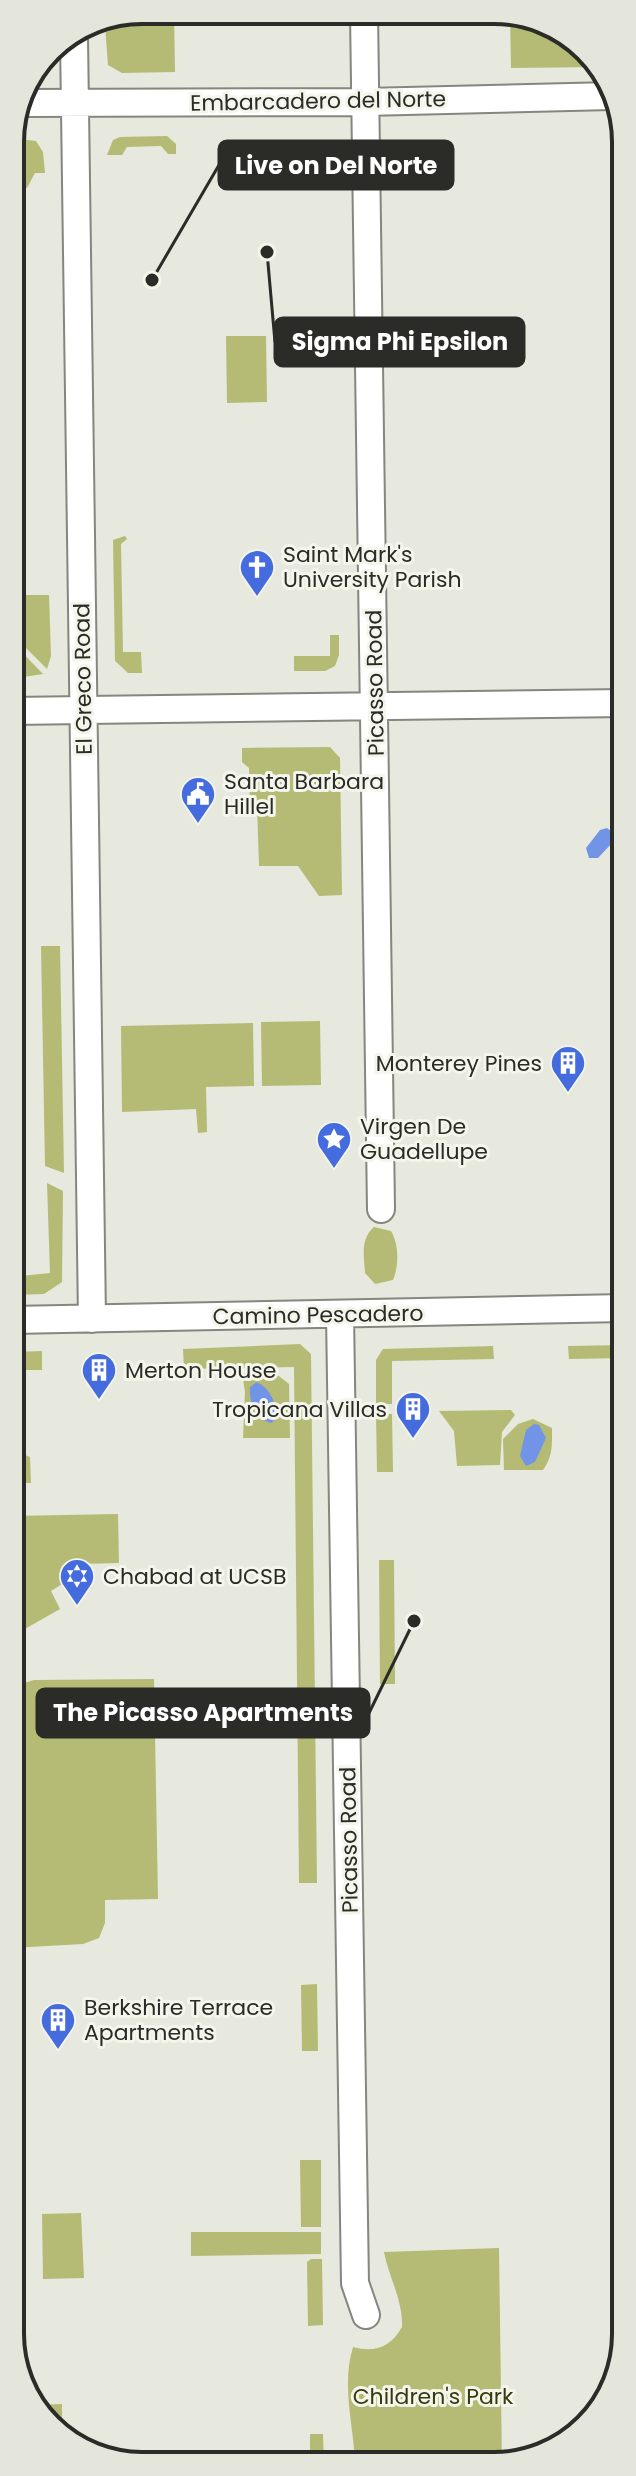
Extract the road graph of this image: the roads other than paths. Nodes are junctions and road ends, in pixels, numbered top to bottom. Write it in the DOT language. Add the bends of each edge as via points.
graph roads {
  1 [pos="364,24"];
  2 [pos="74,46"];
  3 [pos="603,96"];
  4 [pos="365,102"];
  5 [pos="31,103"];
  6 [pos="75,103"];
  7 [pos="612,703"];
  8 [pos="376,706"];
  9 [pos="83,710"];
  10 [pos="24,711"];
  11 [pos="381,1209"];
  12 [pos="612,1308"];
  13 [pos="340,1315"];
  14 [pos="92,1319"];
  15 [pos="24,1320"];
  16 [pos="366,2315"];
  1 -- 4 [label="street, Picasso Road"];
  2 -- 6 [label="street, El Greco Road"];
  3 -- 4 [label="street, Embarcadero del Norte"];
  4 -- 6 [label="street, Embarcadero del Norte"];
  4 -- 8 [label="street, Picasso Road"];
  5 -- 6 [label="street, Embarcadero del Norte"];
  6 -- 9 [label="street, El Greco Road"];
  7 -- 8 [label="street"];
  8 -- 9 [label="street"];
  8 -- 11 [label="street, Picasso Road"];
  9 -- 10 [label="street"];
  9 -- 14 [label="street, El Greco Road"];
  12 -- 13 [label="street, Camino Pescadero"];
  13 -- 14 [label="street, Camino Pescadero"];
  13 -- 16 [label="street, Picasso Road" via="355,2283"];
  14 -- 15 [label="street, Camino Pescadero"];
}
